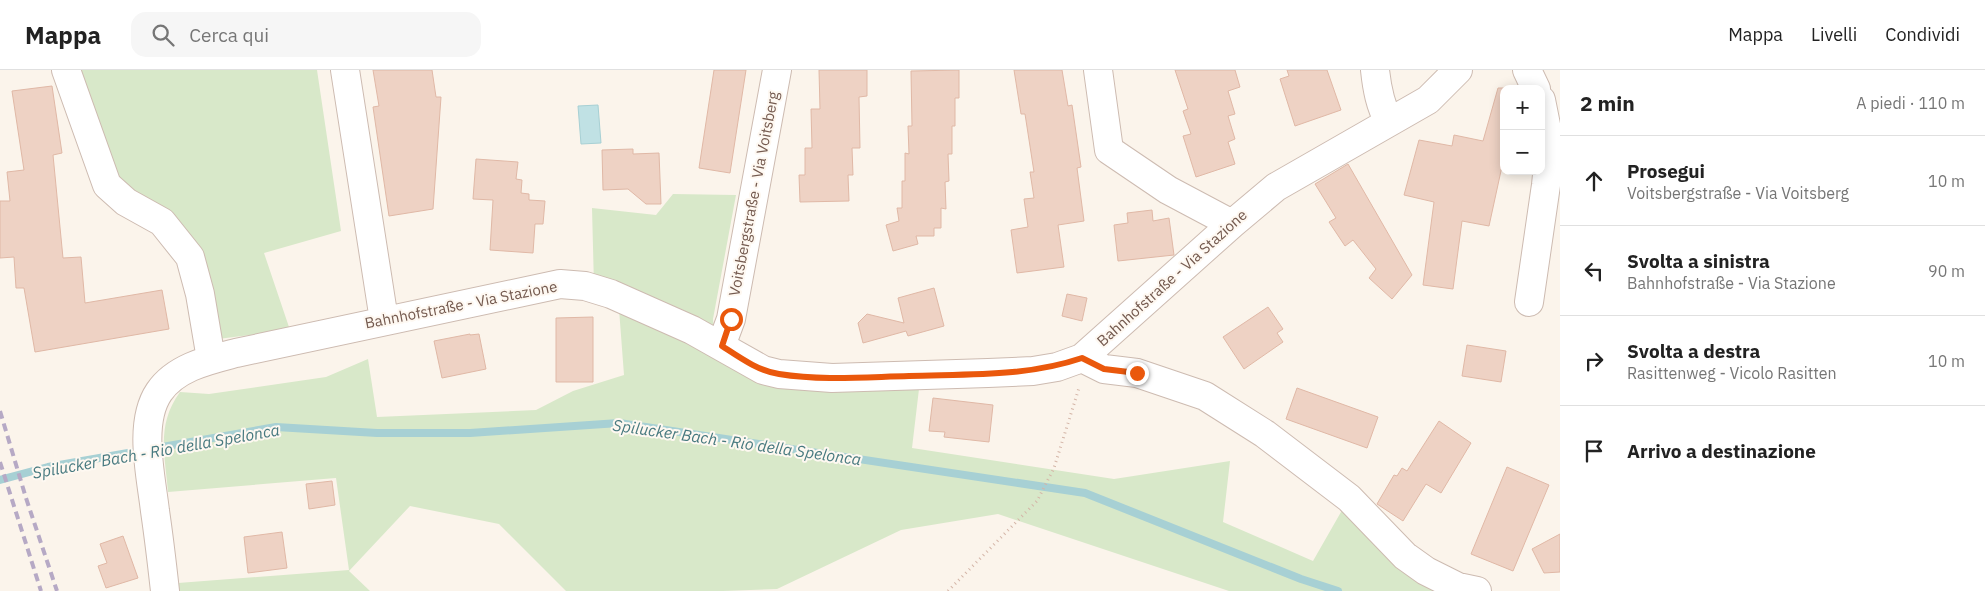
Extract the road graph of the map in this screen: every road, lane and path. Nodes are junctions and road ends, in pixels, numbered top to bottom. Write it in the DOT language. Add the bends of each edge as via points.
graph roads {
  1 [pos="66,70"];
  2 [pos="345,70"];
  3 [pos="777,70"];
  4 [pos="1098,70"];
  5 [pos="1375,70"];
  6 [pos="1458,70"];
  7 [pos="1527,70"];
  8 [pos="1534,85"];
  9 [pos="1545,120"];
  10 [pos="1389,122"];
  11 [pos="1232,224"];
  12 [pos="1529,302"];
  13 [pos="384,320"];
  14 [pos="722,346"];
  15 [pos="1082,358"];
  16 [pos="211,359"];
  17 [pos="165,591"];
  18 [pos="948,591"];
  19 [pos="1477,591"];
  1 -- 16 [label="street" via="107,185 126,202 162,222 190,257"];
  2 -- 13 [label="street"];
  3 -- 14 [label="street, Voitsbergstraße - Via Voitsberg" via="731,319"];
  4 -- 11 [label="street" via="1109,150 1145,175"];
  5 -- 10 [label="street" via="1378,92"];
  6 -- 10 [label="street, Bahnhofstraße - Via Stazione" via="1428,100"];
  7 -- 8 [label="street"];
  9 -- 12 [label="street" via="1550,145"];
  10 -- 11 [label="street, Bahnhofstraße - Via Stazione" via="1276,187"];
  11 -- 15 [label="street, Bahnhofstraße - Via Stazione"];
  13 -- 14 [label="street, Bahnhofstraße - Via Stazione" via="560,284 586,286 611,294"];
  13 -- 16 [label="street, Bahnhofstraße - Via Stazione"];
  14 -- 15 [label="street, Bahnhofstraße - Via Stazione" via="763,370 832,378 1033,371"];
  15 -- 18 [label="path" via="1081,380 1054,468 1037,501"];
  15 -- 19 [label="street" via="1104,369 1137,373 1205,396 1265,434 1349,498 1405,556 1458,587"];
  16 -- 17 [label="street, Bahnhofstraße - Via Stazione" via="170,380 150,410 147,433 149,464"];
}
